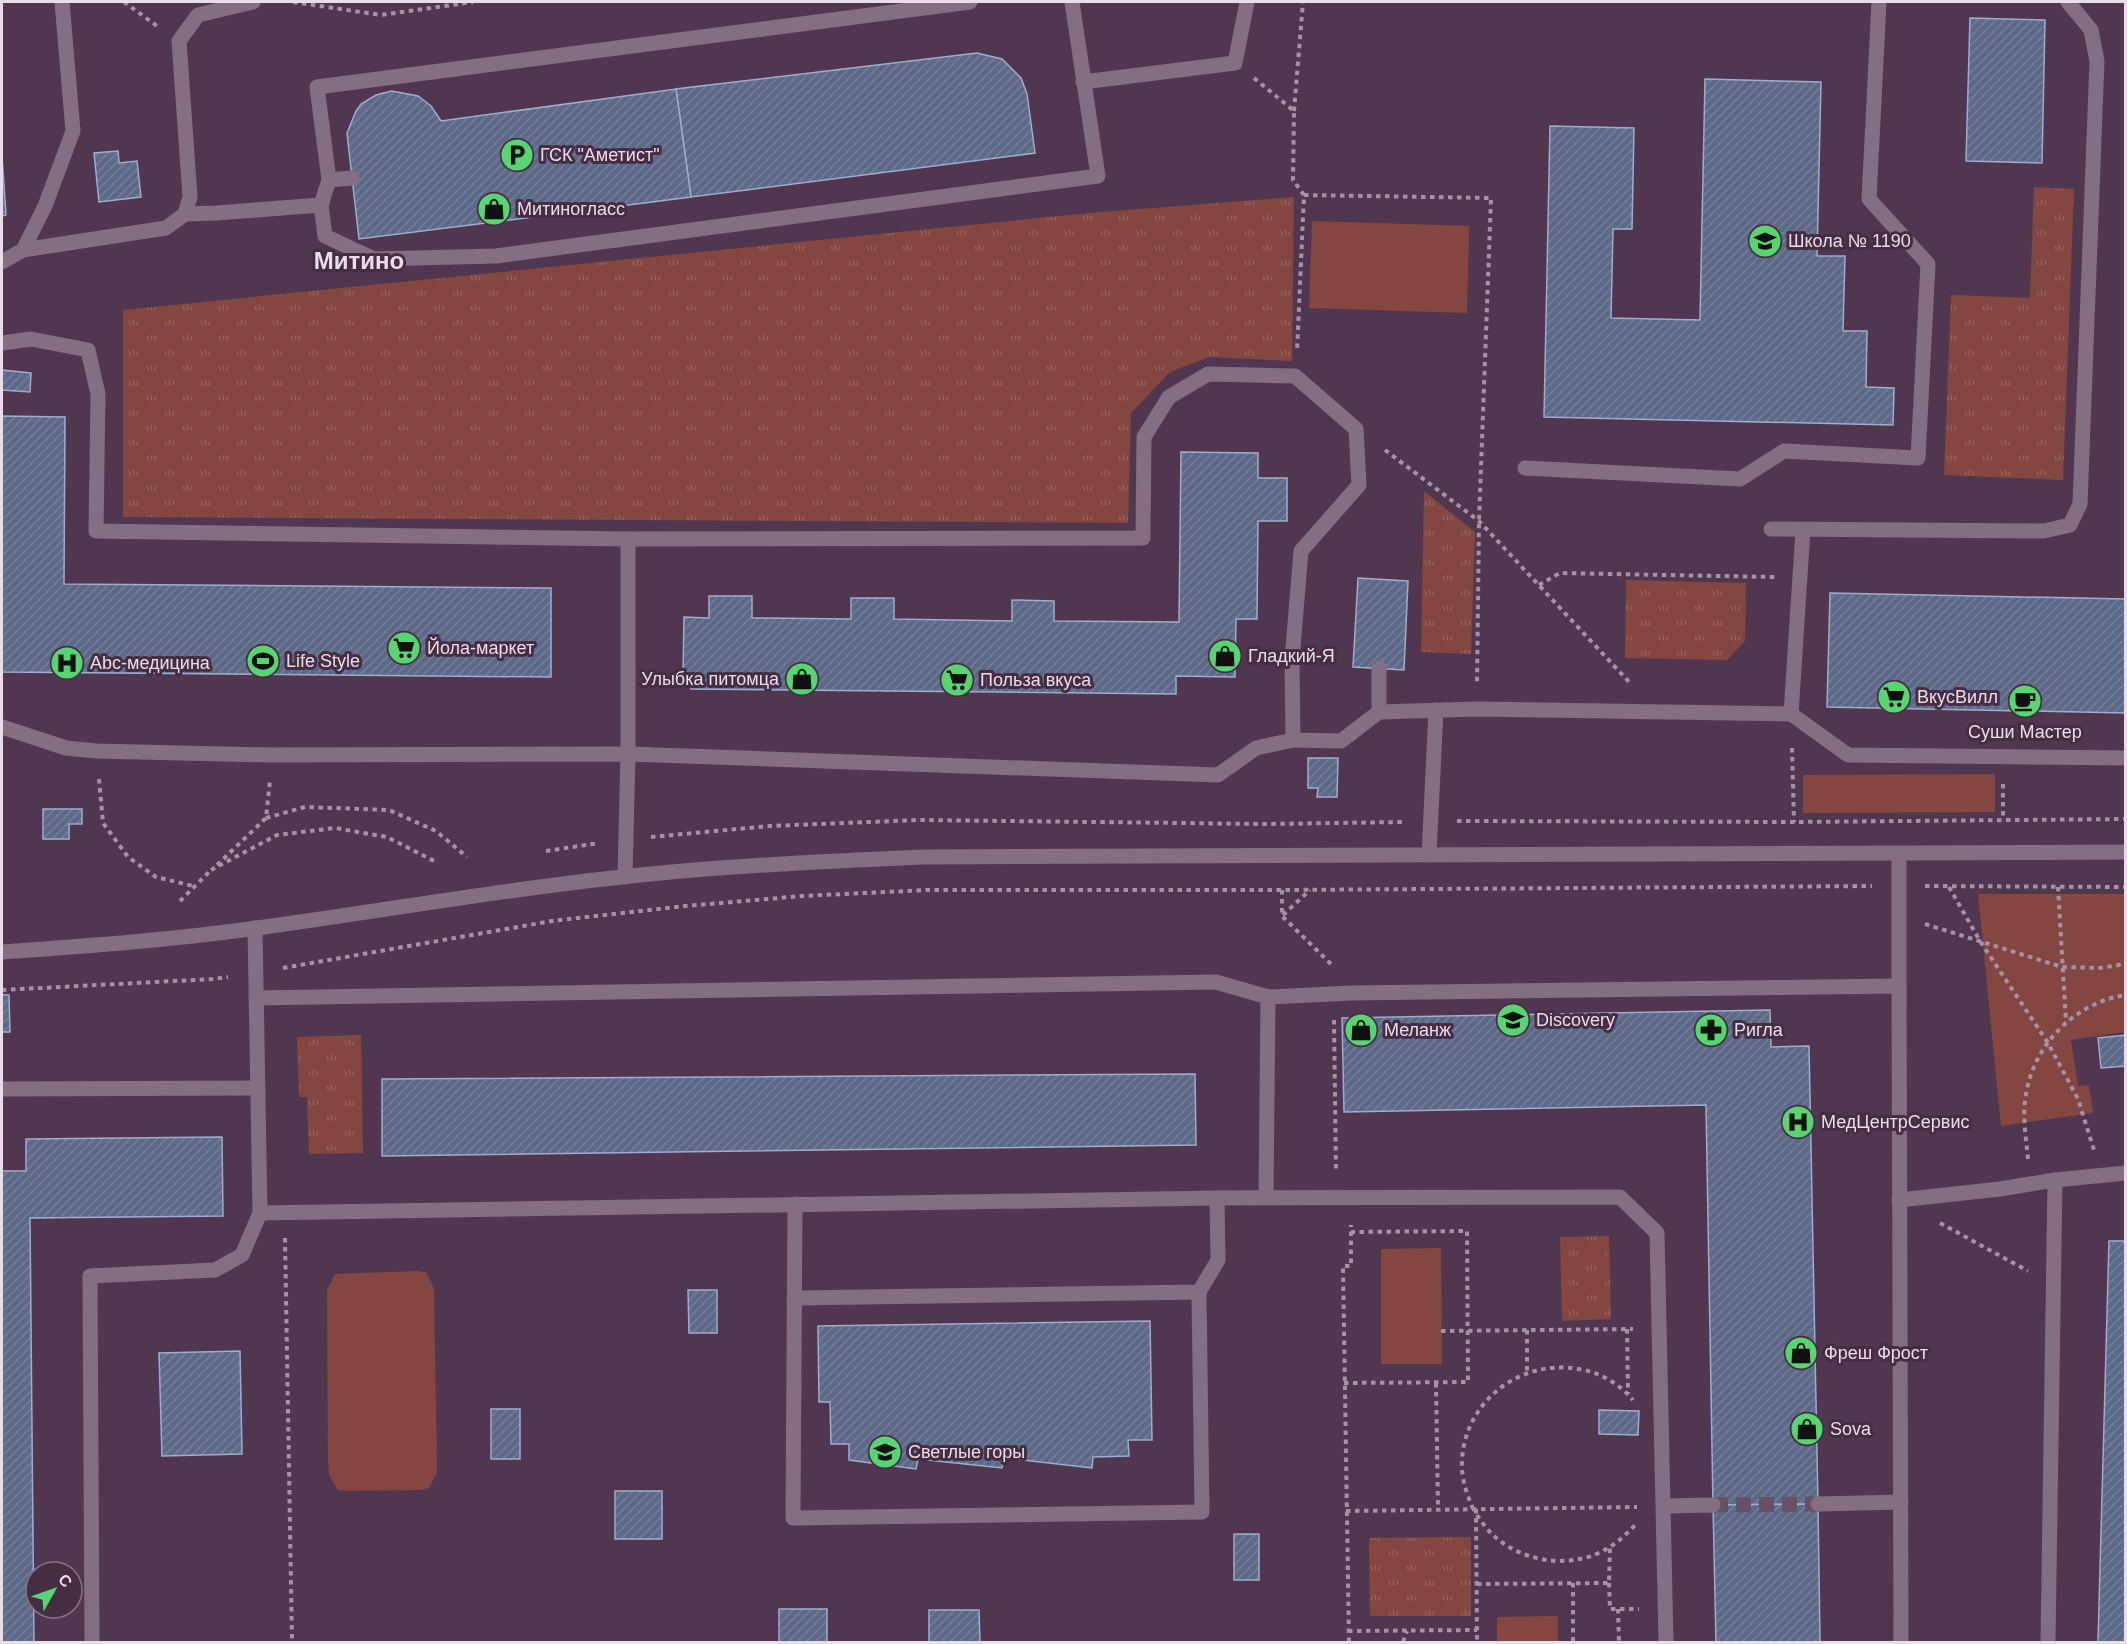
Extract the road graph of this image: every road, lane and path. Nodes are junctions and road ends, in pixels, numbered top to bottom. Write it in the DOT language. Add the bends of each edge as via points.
graph roads {
  1 [pos="63,2"];
  2 [pos="124,2"];
  3 [pos="253,2"];
  4 [pos="293,2"];
  5 [pos="473,2"];
  6 [pos="970,2"];
  7 [pos="1072,2"];
  8 [pos="1247,2"];
  9 [pos="1303,2"];
  10 [pos="1879,2"];
  11 [pos="2068,2"];
  12 [pos="179,41"];
  13 [pos="1235,63"];
  14 [pos="1083,82"];
  15 [pos="1294,111"];
  16 [pos="352,177"];
  17 [pos="329,180"];
  18 [pos="1304,195"];
  19 [pos="321,205"];
  20 [pos="185,214"];
  21 [pos="23,250"];
  22 [pos="2,262"];
  23 [pos="2,344"];
  24 [pos="1295,376"];
  25 [pos="1356,429"];
  26 [pos="1525,468"];
  27 [pos="1479,521"];
  28 [pos="1771,529"];
  29 [pos="1803,530"];
  30 [pos="628,539"];
  31 [pos="1800,578"];
  32 [pos="1539,585"];
  33 [pos="1379,668"];
  34 [pos="1477,709"];
  35 [pos="1436,710"];
  36 [pos="1379,712"];
  37 [pos="1658,713"];
  38 [pos="1791,714"];
  39 [pos="2,727"];
  40 [pos="1293,740"];
  41 [pos="96,751"];
  42 [pos="628,754"];
  43 [pos="272,755"];
  44 [pos="2003,757"];
  45 [pos="2126,758"];
  46 [pos="266,818"];
  47 [pos="2003,819"];
  48 [pos="2126,819"];
  49 [pos="1430,821"];
  50 [pos="1794,822"];
  51 [pos="626,839"];
  52 [pos="546,851"];
  53 [pos="2126,852"];
  54 [pos="1429,855"];
  55 [pos="1899,855"];
  56 [pos="467,857"];
  57 [pos="436,862"];
  58 [pos="211,870"];
  59 [pos="625,877"];
  60 [pos="193,886"];
  61 [pos="1899,886"];
  62 [pos="1948,886"];
  63 [pos="2058,887"];
  64 [pos="2126,887"];
  65 [pos="1282,890"];
  66 [pos="1310,890"];
  67 [pos="180,901"];
  68 [pos="1282,916"];
  69 [pos="1898,916"];
  70 [pos="255,928"];
  71 [pos="1980,941"];
  72 [pos="2,952"];
  73 [pos="2126,964"];
  74 [pos="2062,967"];
  75 [pos="256,973"];
  76 [pos="1899,986"];
  77 [pos="2,990"];
  78 [pos="1334,994"];
  79 [pos="2126,995"];
  80 [pos="1268,997"];
  81 [pos="256,998"];
  82 [pos="2066,1022"];
  83 [pos="2048,1043"];
  84 [pos="258,1088"];
  85 [pos="2,1089"];
  86 [pos="2126,1173"];
  87 [pos="2102,1175"];
  88 [pos="2055,1180"];
  89 [pos="2031,1184"];
  90 [pos="1216,1198"];
  91 [pos="1266,1198"];
  92 [pos="1351,1198"];
  93 [pos="1899,1200"];
  94 [pos="795,1204"];
  95 [pos="260,1213"];
  96 [pos="286,1213"];
  97 [pos="1940,1222"];
  98 [pos="1351,1232"];
  99 [pos="2053,1284"];
  100 [pos="1198,1292"];
  101 [pos="794,1298"];
  102 [pos="1627,1329"];
  103 [pos="1660,1329"];
  104 [pos="1441,1330"];
  105 [pos="1468,1330"];
  106 [pos="1527,1330"];
  107 [pos="1527,1372"];
  108 [pos="1344,1383"];
  109 [pos="1436,1383"];
  110 [pos="1628,1394"];
  111 [pos="1635,1403"];
  112 [pos="1901,1502"];
  113 [pos="1818,1504"];
  114 [pos="1713,1505"];
  115 [pos="1657,1506"];
  116 [pos="1438,1509"];
  117 [pos="1475,1509"];
  118 [pos="1346,1510"];
  119 [pos="1477,1515"];
  120 [pos="1610,1547"];
  121 [pos="1573,1583"];
  122 [pos="1609,1583"];
  123 [pos="1477,1584"];
  124 [pos="1618,1609"];
  125 [pos="1666,1609"];
  126 [pos="1477,1630"];
  127 [pos="1348,1631"];
  128 [pos="1407,1631"];
  129 [pos="92,1642"];
  130 [pos="292,1642"];
  131 [pos="1348,1642"];
  132 [pos="1403,1642"];
  133 [pos="1478,1642"];
  134 [pos="1573,1642"];
  135 [pos="1619,1642"];
  136 [pos="1666,1642"];
  137 [pos="1901,1642"];
  138 [pos="2048,1642"];
  1 -- 21 [label="street" via="73,131 45,206"];
  2 -- 12 [label="path"];
  3 -- 12 [label="street" via="198,15"];
  4 -- 5 [label="path" via="381,15"];
  6 -- 17 [label="street" via="317,87"];
  7 -- 14 [label="street"];
  8 -- 13 [label="street"];
  9 -- 15 [label="path"];
  10 -- 26 [label="street" via="1869,199 1928,264 1918,458 1784,451 1740,479"];
  11 -- 29 [label="street" via="2091,30 2097,61 2080,504 2070,525 2044,531"];
  12 -- 20 [label="street" via="190,197"];
  13 -- 14 [label="street"];
  13 -- 15 [label="path"];
  14 -- 19 [label="street" via="1098,176 496,256 374,259 325,236"];
  15 -- 18 [label="path" via="1293,180"];
  16 -- 17 [label="street"];
  17 -- 19 [label="street"];
  18 -- 24 [label="path"];
  18 -- 27 [label="path" via="1491,198"];
  19 -- 20 [label="street"];
  20 -- 21 [label="street" via="166,228"];
  21 -- 22 [label="street"];
  23 -- 30 [label="street" via="31,339 88,350 98,394 96,531"];
  24 -- 25 [label="street"];
  24 -- 30 [label="street" via="1208,374 1169,397 1144,437 1143,538"];
  25 -- 27 [label="path"];
  25 -- 40 [label="street" via="1359,485 1301,551 1292,660"];
  27 -- 32 [label="path"];
  27 -- 34 [label="path"];
  28 -- 29 [label="street"];
  29 -- 31 [label="street"];
  30 -- 42 [label="street"];
  31 -- 32 [label="path" via="1560,573"];
  31 -- 38 [label="street"];
  32 -- 37 [label="path"];
  33 -- 36 [label="street"];
  34 -- 35 [label="street"];
  34 -- 37 [label="street"];
  35 -- 36 [label="street"];
  35 -- 49 [label="street"];
  36 -- 40 [label="street" via="1341,741"];
  37 -- 38 [label="street"];
  38 -- 44 [label="street" via="1848,755"];
  38 -- 50 [label="path"];
  39 -- 41 [label="street" via="66,748"];
  40 -- 42 [label="street" via="1256,748 1218,775"];
  41 -- 43 [label="street"];
  41 -- 60 [label="path" via="103,823 115,840 128,857 156,877"];
  42 -- 43 [label="street"];
  42 -- 51 [label="street"];
  43 -- 46 [label="path"];
  44 -- 45 [label="street"];
  44 -- 47 [label="path"];
  46 -- 56 [label="path" via="305,807 389,810 436,831"];
  46 -- 58 [label="path"];
  47 -- 48 [label="path"];
  47 -- 50 [label="path"];
  49 -- 50 [label="path"];
  49 -- 51 [label="path" via="1256,824 919,820 770,826"];
  49 -- 54 [label="street"];
  51 -- 52 [label="path"];
  51 -- 59 [label="street"];
  53 -- 55 [label="street"];
  54 -- 55 [label="street"];
  54 -- 59 [label="street" via="926,857 783,863"];
  55 -- 61 [label="street"];
  57 -- 58 [label="path" via="387,837 335,828 277,835"];
  58 -- 60 [label="path"];
  59 -- 70 [label="street"];
  60 -- 67 [label="path"];
  61 -- 62 [label="path"];
  61 -- 66 [label="path"];
  61 -- 69 [label="street"];
  62 -- 63 [label="path"];
  62 -- 71 [label="path"];
  63 -- 64 [label="path"];
  63 -- 74 [label="path"];
  65 -- 66 [label="path"];
  65 -- 68 [label="path"];
  65 -- 75 [label="path" via="928,890 802,896 552,921"];
  66 -- 68 [label="path"];
  68 -- 78 [label="path" via="1334,966"];
  69 -- 71 [label="path"];
  69 -- 76 [label="street"];
  70 -- 72 [label="street"];
  70 -- 75 [label="street"];
  71 -- 74 [label="path"];
  71 -- 83 [label="path"];
  73 -- 74 [label="path"];
  74 -- 82 [label="path"];
  75 -- 77 [label="path" via="213,980"];
  75 -- 81 [label="street"];
  76 -- 78 [label="street"];
  76 -- 93 [label="street"];
  78 -- 80 [label="street"];
  78 -- 92 [label="path" via="1336,1175 1350,1175"];
  79 -- 82 [label="path" via="2089,1007"];
  80 -- 81 [label="street" via="1216,982"];
  80 -- 91 [label="street"];
  81 -- 84 [label="street"];
  82 -- 83 [label="path"];
  83 -- 87 [label="path" via="2078,1099"];
  83 -- 89 [label="path" via="2034,1067 2026,1093 2024,1121"];
  84 -- 85 [label="street"];
  84 -- 95 [label="street"];
  86 -- 87 [label="street"];
  87 -- 88 [label="street"];
  88 -- 89 [label="street"];
  88 -- 99 [label="street"];
  89 -- 93 [label="street"];
  90 -- 91 [label="street"];
  90 -- 94 [label="street"];
  90 -- 100 [label="street" via="1218,1260"];
  91 -- 92 [label="street"];
  92 -- 98 [label="path"];
  92 -- 103 [label="street" via="1620,1197 1657,1233"];
  93 -- 112 [label="street"];
  94 -- 96 [label="street"];
  94 -- 101 [label="street"];
  95 -- 96 [label="street"];
  95 -- 129 [label="street" via="242,1255 215,1270 90,1276"];
  96 -- 130 [label="path"];
  97 -- 99 [label="path"];
  98 -- 105 [label="path" via="1467,1231"];
  98 -- 108 [label="path" via="1351,1266 1343,1266"];
  99 -- 138 [label="street"];
  100 -- 101 [label="street"];
  100 -- 101 [label="street" via="1202,1512 794,1518"];
  102 -- 103 [label="path"];
  102 -- 106 [label="path"];
  102 -- 110 [label="path"];
  103 -- 115 [label="street"];
  104 -- 105 [label="path"];
  105 -- 106 [label="path"];
  105 -- 109 [label="path" via="1468,1382"];
  106 -- 107 [label="path"];
  107 -- 110 [label="path" via="1565,1366 1587,1370"];
  107 -- 117 [label="path" via="1499,1387 1482,1404 1470,1425 1463,1447 1462,1471"];
  108 -- 109 [label="path"];
  108 -- 118 [label="path"];
  109 -- 116 [label="path"];
  110 -- 111 [label="path"];
  112 -- 113 [label="street"];
  112 -- 137 [label="street"];
  114 -- 115 [label="street"];
  115 -- 117 [label="path"];
  115 -- 120 [label="path"];
  115 -- 125 [label="street"];
  116 -- 117 [label="path"];
  116 -- 118 [label="path"];
  117 -- 123 [label="path"];
  118 -- 127 [label="path"];
  119 -- 120 [label="path" via="1510,1548 1532,1557 1578,1560"];
  120 -- 122 [label="path"];
  121 -- 122 [label="path"];
  121 -- 123 [label="path"];
  121 -- 134 [label="path"];
  122 -- 124 [label="path" via="1610,1609"];
  123 -- 126 [label="path"];
  124 -- 125 [label="path"];
  124 -- 135 [label="path"];
  125 -- 136 [label="street"];
  126 -- 128 [label="path"];
  126 -- 133 [label="path"];
  127 -- 128 [label="path"];
  127 -- 131 [label="path"];
  128 -- 132 [label="path"];
}
